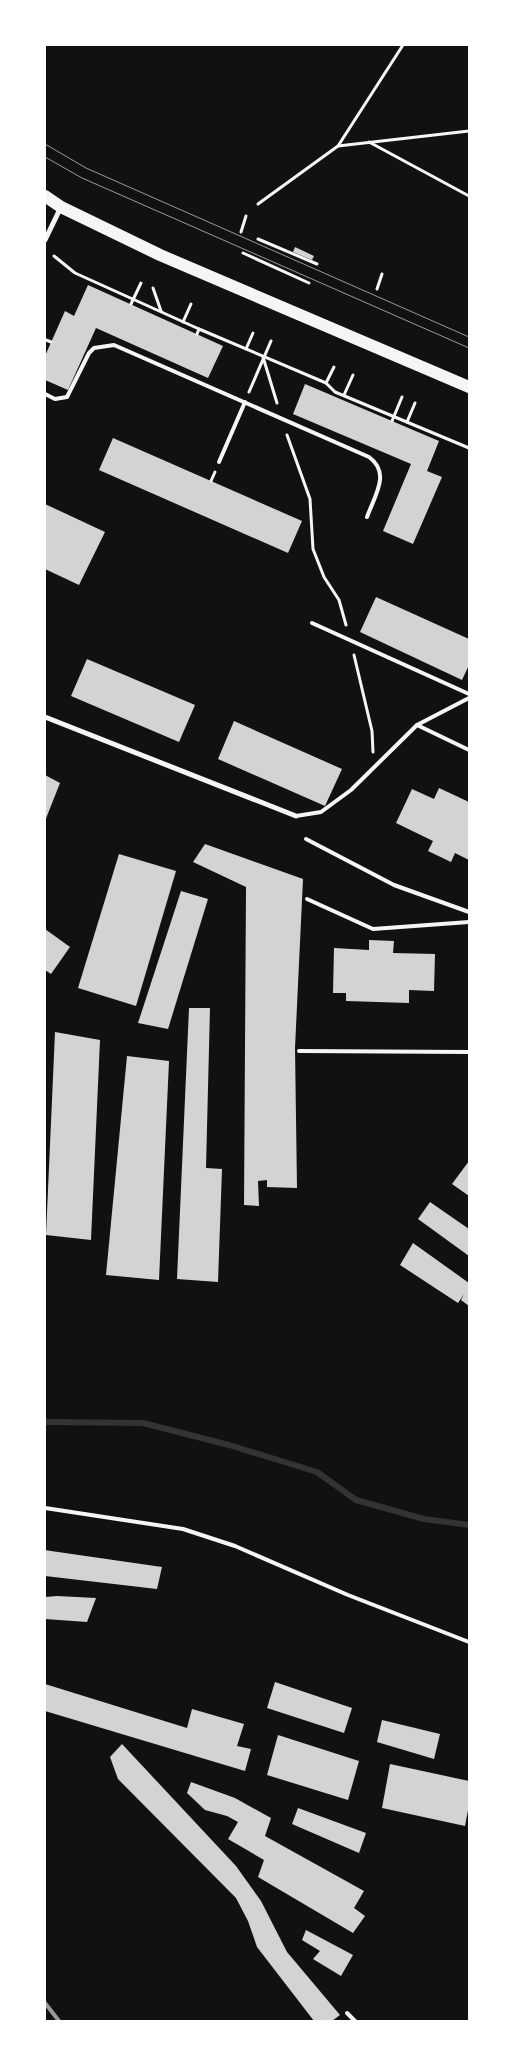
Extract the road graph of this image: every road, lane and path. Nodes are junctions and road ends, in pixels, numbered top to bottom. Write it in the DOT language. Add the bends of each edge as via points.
graph roads {
  1 [pos="403,45"];
  2 [pos="469,131"];
  3 [pos="369,142"];
  4 [pos="338,146"];
  5 [pos="45,196"];
  6 [pos="469,196"];
  7 [pos="258,204"];
  8 [pos="61,207"];
  9 [pos="246,216"];
  10 [pos="241,232"];
  11 [pos="258,239"];
  12 [pos="45,240"];
  13 [pos="243,253"];
  14 [pos="54,256"];
  15 [pos="317,264"];
  16 [pos="382,274"];
  17 [pos="141,283"];
  18 [pos="309,283"];
  19 [pos="153,288"];
  20 [pos="377,289"];
  21 [pos="134,299"];
  22 [pos="131,304"];
  23 [pos="191,304"];
  24 [pos="162,312"];
  25 [pos="183,322"];
  26 [pos="199,330"];
  27 [pos="253,333"];
  28 [pos="197,334"];
  29 [pos="46,340"];
  30 [pos="271,341"];
  31 [pos="51,342"];
  32 [pos="246,349"];
  33 [pos="263,357"];
  34 [pos="334,367"];
  35 [pos="353,375"];
  36 [pos="326,384"];
  37 [pos="469,387"];
  38 [pos="335,392"];
  39 [pos="45,394"];
  40 [pos="344,395"];
  41 [pos="333,397"];
  42 [pos="402,397"];
  43 [pos="244,402"];
  44 [pos="415,403"];
  45 [pos="394,417"];
  46 [pos="281,418"];
  47 [pos="392,421"];
  48 [pos="407,422"];
  49 [pos="469,448"];
  50 [pos="219,462"];
  51 [pos="367,517"];
  52 [pos="312,622"];
  53 [pos="351,640"];
  54 [pos="469,694"];
  55 [pos="469,698"];
  56 [pos="45,717"];
  57 [pos="417,725"];
  58 [pos="469,750"];
  59 [pos="374,767"];
  60 [pos="296,816"];
  61 [pos="306,839"];
  62 [pos="307,899"];
  63 [pos="469,912"];
  64 [pos="469,922"];
  65 [pos="299,1051"];
  66 [pos="469,1052"];
  67 [pos="45,1508"];
  68 [pos="469,1642"];
  69 [pos="347,2012"];
  70 [pos="354,2021"];
  1 -- 4 [label="path"];
  2 -- 3 [label="path"];
  3 -- 4 [label="path"];
  3 -- 6 [label="path"];
  4 -- 7 [label="path"];
  5 -- 8 [label="main road"];
  8 -- 12 [label="street"];
  8 -- 37 [label="main road" via="177,262"];
  9 -- 10 [label="path"];
  11 -- 15 [label="path"];
  13 -- 18 [label="path"];
  14 -- 21 [label="path" via="75,273"];
  16 -- 20 [label="path"];
  17 -- 21 [label="path"];
  19 -- 24 [label="path"];
  21 -- 22 [label="path"];
  21 -- 24 [label="path"];
  23 -- 25 [label="path"];
  24 -- 25 [label="path"];
  25 -- 26 [label="path"];
  26 -- 28 [label="path"];
  26 -- 32 [label="path"];
  27 -- 32 [label="path"];
  29 -- 31 [label="path"];
  30 -- 33 [label="path"];
  32 -- 33 [label="path"];
  33 -- 36 [label="path"];
  33 -- 43 [label="path"];
  33 -- 46 [label="path"];
  34 -- 36 [label="path"];
  35 -- 40 [label="path"];
  36 -- 38 [label="path"];
  38 -- 40 [label="path"];
  38 -- 41 [label="path"];
  39 -- 43 [label="lane" via="55,399 67,397 88,353 94,348 114,345"];
  40 -- 45 [label="path"];
  42 -- 45 [label="path"];
  43 -- 46 [label="lane"];
  43 -- 50 [label="lane"];
  44 -- 48 [label="path"];
  45 -- 47 [label="path"];
  45 -- 48 [label="path"];
  46 -- 51 [label="lane" via="377,463 381,473 380,485"];
  46 -- 53 [label="path" via="310,499 313,549 324,578 339,600"];
  48 -- 49 [label="path"];
  52 -- 53 [label="lane"];
  53 -- 54 [label="lane"];
  53 -- 59 [label="path" via="372,732"];
  55 -- 57 [label="lane"];
  56 -- 60 [label="street"];
  57 -- 58 [label="lane"];
  57 -- 59 [label="lane"];
  59 -- 60 [label="lane" via="321,812"];
  61 -- 63 [label="lane" via="394,885"];
  62 -- 64 [label="lane" via="373,929"];
  65 -- 66 [label="lane"];
  67 -- 68 [label="lane" via="183,1530 235,1546"];
  69 -- 70 [label="lane"];
}
